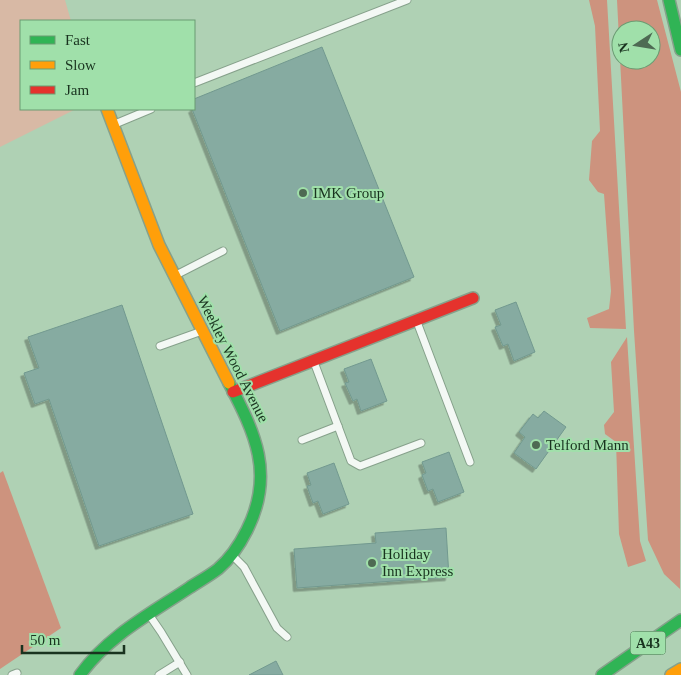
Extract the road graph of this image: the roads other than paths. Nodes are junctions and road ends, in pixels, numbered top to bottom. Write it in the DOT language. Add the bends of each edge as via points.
graph roads {
  1 [pos="406,0"];
  2 [pos="669,0"];
  3 [pos="681,50"];
  4 [pos="195,83"];
  5 [pos="107,110"];
  6 [pos="148,110"];
  7 [pos="113,124"];
  8 [pos="223,251"];
  9 [pos="174,276"];
  10 [pos="473,298"];
  11 [pos="417,320"];
  12 [pos="202,330"];
  13 [pos="160,346"];
  14 [pos="314,362"];
  15 [pos="233,392"];
  16 [pos="338,426"];
  17 [pos="302,440"];
  18 [pos="421,443"];
  19 [pos="470,462"];
  20 [pos="232,555"];
  21 [pos="148,614"];
  22 [pos="681,620"];
  23 [pos="287,638"];
  24 [pos="180,662"];
  25 [pos="681,668"];
  26 [pos="80,675"];
  27 [pos="159,675"];
  28 [pos="187,675"];
  29 [pos="602,675"];
  30 [pos="671,675"];
  1 -- 4 [label="lane"];
  2 -- 3 [label="main road"];
  5 -- 7 [label="main road, Weekley Wood Avenue"];
  6 -- 7 [label="lane"];
  7 -- 9 [label="main road, Weekley Wood Avenue"];
  8 -- 9 [label="lane"];
  9 -- 12 [label="main road, Weekley Wood Avenue"];
  10 -- 11 [label="main road"];
  11 -- 14 [label="main road"];
  11 -- 19 [label="lane"];
  12 -- 13 [label="lane"];
  12 -- 15 [label="main road, Weekley Wood Avenue"];
  14 -- 15 [label="main road"];
  14 -- 16 [label="lane"];
  15 -- 20 [label="main road, Weekley Wood Avenue" via="255,438 261,484 256,510"];
  16 -- 17 [label="lane"];
  16 -- 18 [label="lane" via="351,461 360,466"];
  20 -- 21 [label="main road, Weekley Wood Avenue" via="218,569"];
  20 -- 23 [label="lane" via="244,567 277,628"];
  21 -- 24 [label="lane"];
  21 -- 26 [label="main road, Weekley Wood Avenue" via="114,638"];
  22 -- 29 [label="main road, A43"];
  24 -- 27 [label="lane"];
  24 -- 28 [label="lane"];
  25 -- 30 [label="main road, A43"];
}
